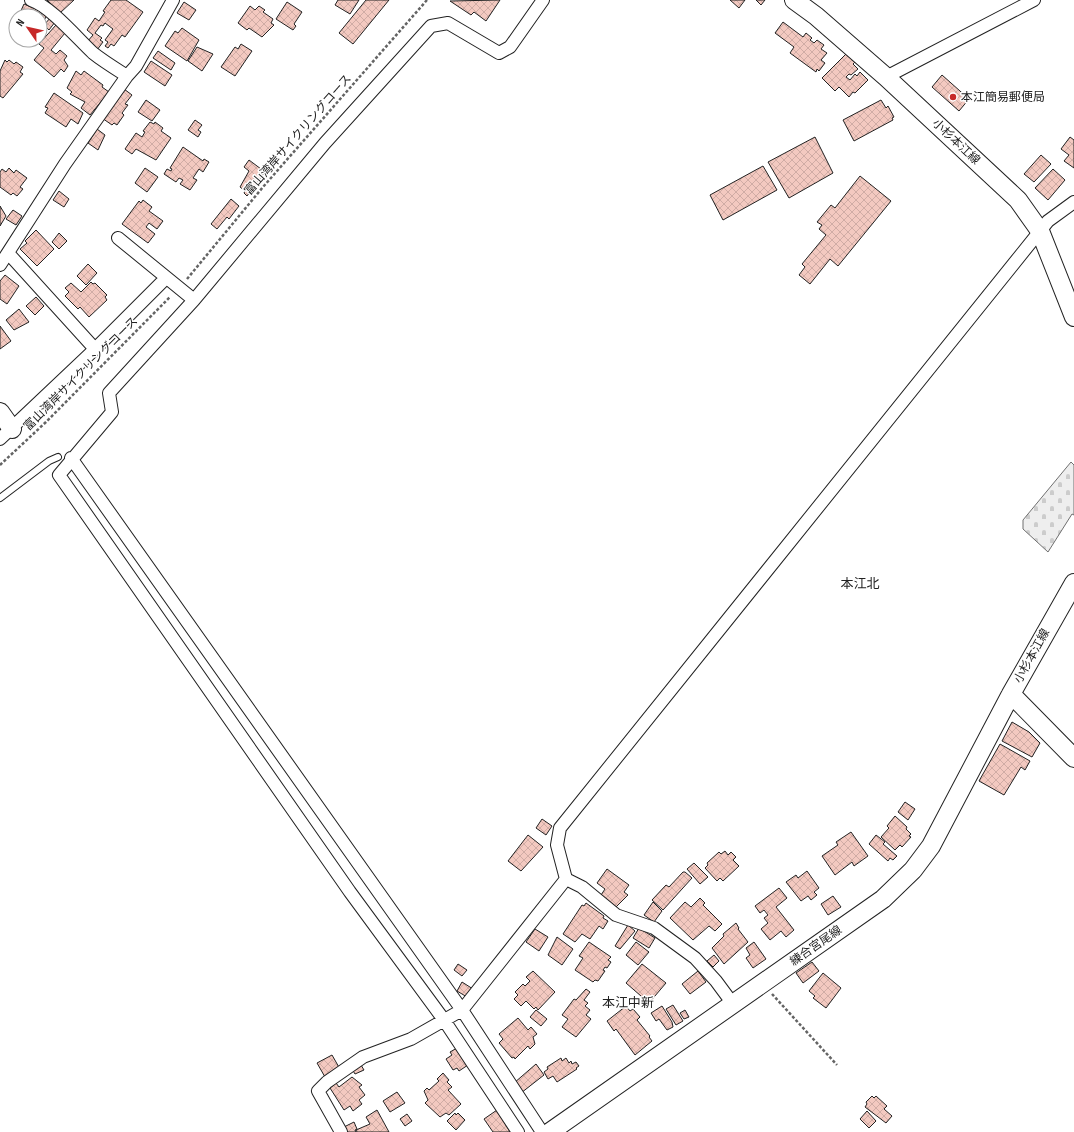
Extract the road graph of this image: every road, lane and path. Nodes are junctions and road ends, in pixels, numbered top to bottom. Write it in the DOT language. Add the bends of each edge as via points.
graph roads {
  1 [pos="31,0"];
  2 [pos="173,0"];
  3 [pos="427,0"];
  4 [pos="543,0"];
  5 [pos="794,0"];
  6 [pos="1034,0"];
  7 [pos="127,76"];
  8 [pos="886,77"];
  9 [pos="1074,202"];
  10 [pos="1040,232"];
  11 [pos="118,238"];
  12 [pos="8,253"];
  13 [pos="0,265"];
  14 [pos="166,278"];
  15 [pos="184,282"];
  16 [pos="174,294"];
  17 [pos="194,300"];
  18 [pos="1074,317"];
  19 [pos="95,349"];
  20 [pos="0,412"];
  21 [pos="6,434"];
  22 [pos="58,457"];
  23 [pos="71,458"];
  24 [pos="0,465"];
  25 [pos="0,498"];
  26 [pos="1074,583"];
  27 [pos="1011,694"];
  28 [pos="1074,758"];
  29 [pos="566,879"];
  30 [pos="762,983"];
  31 [pos="732,1004"];
  32 [pos="462,1010"];
  33 [pos="444,1020"];
  34 [pos="837,1065"];
  35 [pos="341,1132"];
  36 [pos="518,1132"];
  37 [pos="542,1132"];
  38 [pos="550,1132"];
  1 -- 7 [label="street" via="57,18 95,54"];
  2 -- 7 [label="street" via="136,66"];
  3 -- 15 [label="path, 富山湾岸サイクリングコース" via="263,186"];
  4 -- 17 [label="street" via="510,46 499,53 448,23 431,26 326,143"];
  5 -- 8 [label="main road, 小杉本江線"];
  6 -- 8 [label="street"];
  7 -- 12 [label="street" via="65,164"];
  8 -- 10 [label="main road, 小杉本江線" via="1018,200"];
  9 -- 10 [label="street" via="1048,221"];
  10 -- 18 [label="main road, 小杉本江線"];
  10 -- 29 [label="street" via="560,828 557,845"];
  11 -- 14 [label="street"];
  12 -- 13 [label="street"];
  12 -- 19 [label="street"];
  14 -- 17 [label="street"];
  14 -- 19 [label="street"];
  16 -- 24 [label="path, 富山湾岸サイクリングコース"];
  17 -- 23 [label="street" via="109,393 112,412"];
  19 -- 21 [label="street"];
  20 -- 21 [label="main road"];
  22 -- 25 [label="lane" via="48,461"];
  23 -- 32 [label="street"];
  23 -- 33 [label="street" via="58,475 350,892"];
  26 -- 27 [label="main road, 小杉本江線"];
  27 -- 28 [label="main road, 小杉本江線"];
  27 -- 30 [label="main road, 練合宮尾線" via="931,846 913,870 883,899"];
  29 -- 31 [label="street" via="582,887 616,915 654,928 695,958"];
  29 -- 32 [label="street"];
  30 -- 31 [label="main road, 練合宮尾線"];
  30 -- 34 [label="path"];
  31 -- 38 [label="main road, 練合宮尾線"];
  32 -- 33 [label="street"];
  32 -- 37 [label="street"];
  33 -- 35 [label="street" via="411,1039 363,1057 318,1091"];
  33 -- 36 [label="street"];
}
